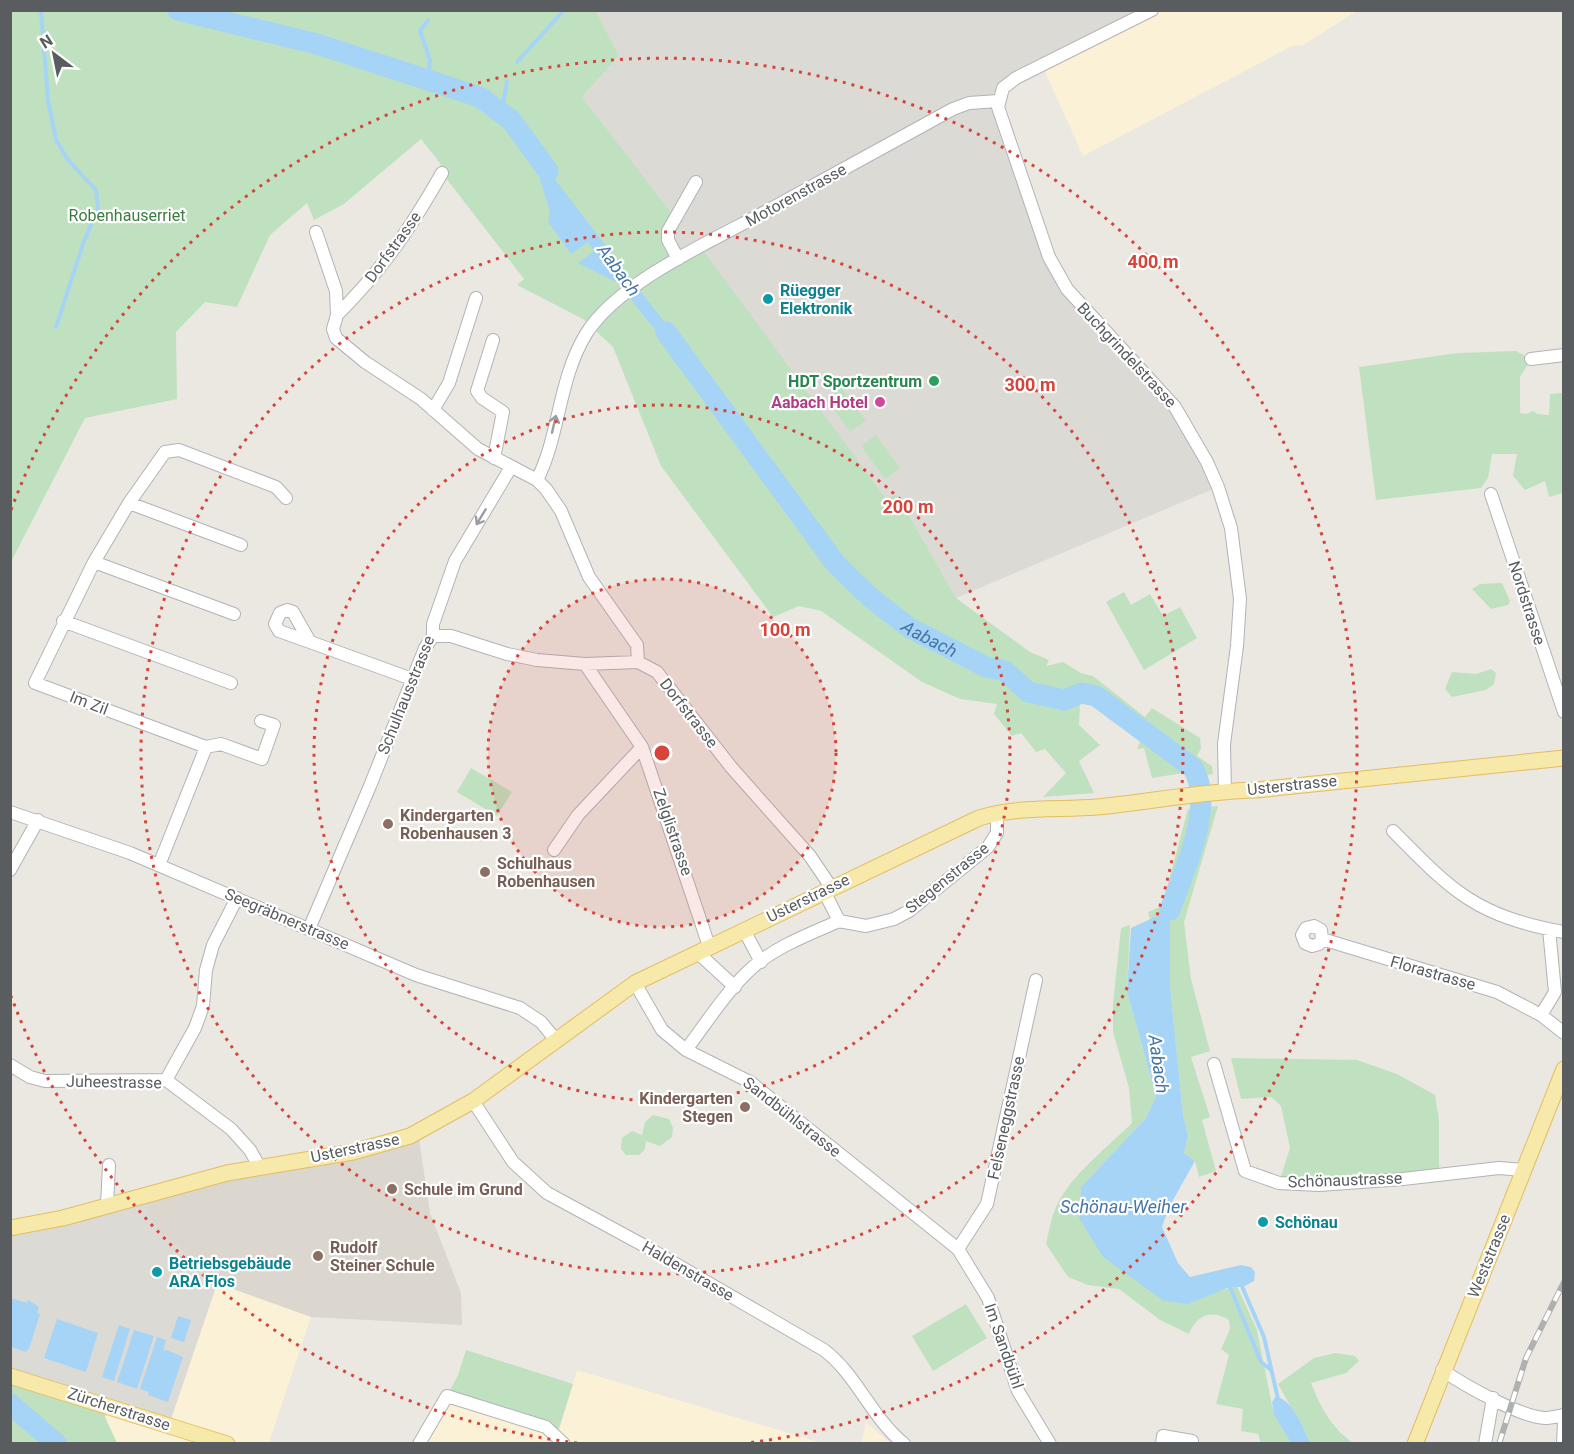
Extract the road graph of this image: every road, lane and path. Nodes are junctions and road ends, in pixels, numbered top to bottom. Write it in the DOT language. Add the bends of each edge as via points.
graph roads {
  1 [pos="1152,10"];
  2 [pos="998,101"];
  3 [pos="442,173"];
  4 [pos="696,182"];
  5 [pos="316,232"];
  6 [pos="678,259"];
  7 [pos="476,297"];
  8 [pos="337,315"];
  9 [pos="493,340"];
  10 [pos="1563,354"];
  11 [pos="1531,359"];
  12 [pos="433,410"];
  13 [pos="494,458"];
  14 [pos="511,467"];
  15 [pos="537,480"];
  16 [pos="1491,494"];
  17 [pos="286,498"];
  18 [pos="129,503"];
  19 [pos="242,545"];
  20 [pos="94,562"];
  21 [pos="234,614"];
  22 [pos="63,621"];
  23 [pos="433,636"];
  24 [pos="310,642"];
  25 [pos="638,662"];
  26 [pos="585,664"];
  27 [pos="412,679"];
  28 [pos="231,683"];
  29 [pos="1563,712"];
  30 [pos="261,721"];
  31 [pos="206,747"];
  32 [pos="642,747"];
  33 [pos="1563,758"];
  34 [pos="1217,791"];
  35 [pos="10,812"];
  36 [pos="997,813"];
  37 [pos="38,820"];
  38 [pos="1393,831"];
  39 [pos="554,850"];
  40 [pos="159,865"];
  41 [pos="10,870"];
  42 [pos="827,889"];
  43 [pos="237,898"];
  44 [pos="839,921"];
  45 [pos="309,929"];
  46 [pos="1549,929"];
  47 [pos="744,930"];
  48 [pos="1563,932"];
  49 [pos="1323,939"];
  50 [pos="703,949"];
  51 [pos="761,962"];
  52 [pos="1036,980"];
  53 [pos="635,983"];
  54 [pos="735,987"];
  55 [pos="1541,1015"];
  56 [pos="1563,1033"];
  57 [pos="555,1039"];
  58 [pos="686,1050"];
  59 [pos="1214,1064"];
  60 [pos="10,1065"];
  61 [pos="1563,1069"];
  62 [pos="166,1080"];
  63 [pos="473,1101"];
  64 [pos="109,1165"];
  65 [pos="259,1166"];
  66 [pos="1523,1170"];
  67 [pos="107,1205"];
  68 [pos="10,1228"];
  69 [pos="958,1248"];
  70 [pos="1443,1370"];
  71 [pos="10,1376"];
  72 [pos="1493,1398"];
  73 [pos="1563,1415"];
  74 [pos="1563,1421"];
  75 [pos="227,1443"];
  76 [pos="419,1443"];
  77 [pos="564,1443"];
  78 [pos="903,1443"];
  79 [pos="1050,1443"];
  80 [pos="1162,1443"];
  81 [pos="1191,1443"];
  82 [pos="1415,1443"];
  83 [pos="1485,1443"];
  84 [pos="1563,1443"];
  1 -- 2 [label="street" via="1016,78 1003,88"];
  2 -- 6 [label="street, Motorenstrasse" via="969,103 953,110"];
  2 -- 34 [label="street, Buchgrindelstrasse" via="1049,257 1067,289 1175,407 1208,462 1232,528 1240,599"];
  3 -- 8 [label="street, Dorfstrasse" via="410,229"];
  4 -- 6 [label="street" via="668,231 668,240"];
  5 -- 8 [label="street" via="336,291"];
  15 -- 6 [label="street, Motorenstrasse, one-way" via="578,349 596,321 622,297"];
  7 -- 12 [label="street" via="449,383"];
  8 -- 12 [label="street" via="333,328 341,343"];
  9 -- 13 [label="street" via="477,391 503,412"];
  10 -- 11 [label="street"];
  12 -- 13 [label="street" via="467,441"];
  13 -- 14 [label="street"];
  14 -- 15 [label="street"];
  14 -- 23 [label="street, Schulhausstrasse, one-way" via="455,561 433,624"];
  15 -- 25 [label="street" via="561,511 589,577 633,636"];
  16 -- 29 [label="street, Nordstrasse"];
  17 -- 18 [label="street, Im Zil" via="276,487 174,449 161,454"];
  18 -- 19 [label="street"];
  18 -- 20 [label="street, Im Zil"];
  20 -- 21 [label="street"];
  20 -- 22 [label="street, Im Zil"];
  22 -- 28 [label="street"];
  22 -- 31 [label="street, Im Zil" via="35,683"];
  23 -- 26 [label="street" via="451,636 520,657"];
  23 -- 27 [label="street, Schulhausstrasse"];
  24 -- 27 [label="street"];
  25 -- 26 [label="street"];
  25 -- 42 [label="street, Dorfstrasse" via="665,680 731,767 810,856"];
  26 -- 32 [label="street, Zelglistrasse"];
  27 -- 45 [label="street, Schulhausstrasse"];
  30 -- 31 [label="street, Im Zil" via="274,725 262,759 221,744"];
  31 -- 40 [label="street"];
  32 -- 39 [label="street" via="578,815"];
  32 -- 50 [label="street, Zelglistrasse"];
  33 -- 34 [label="main road, Usterstrasse"];
  34 -- 36 [label="main road, Usterstrasse" via="1114,805"];
  35 -- 37 [label="street, Seegräbnerstrasse"];
  36 -- 42 [label="main road, Usterstrasse" via="963,824"];
  36 -- 44 [label="street, Stegenstrasse" via="997,833 988,847 909,911 866,926"];
  37 -- 40 [label="street, Seegräbnerstrasse"];
  37 -- 41 [label="street"];
  38 -- 46 [label="street" via="1444,882 1473,904"];
  40 -- 43 [label="street, Seegräbnerstrasse"];
  42 -- 44 [label="street"];
  42 -- 47 [label="main road, Usterstrasse"];
  43 -- 45 [label="street, Seegräbnerstrasse"];
  43 -- 62 [label="street" via="213,945 203,1006 195,1028"];
  44 -- 51 [label="street"];
  45 -- 57 [label="street, Seegräbnerstrasse" via="416,975 520,1008 541,1022"];
  46 -- 48 [label="street"];
  46 -- 55 [label="street" via="1555,992"];
  47 -- 50 [label="main road, Usterstrasse"];
  47 -- 51 [label="street"];
  49 -- 55 [label="street, Florastrasse" via="1497,992"];
  50 -- 53 [label="main road, Usterstrasse"];
  50 -- 54 [label="street"];
  51 -- 54 [label="street"];
  52 -- 69 [label="street, Felseneggstrasse" via="987,1204"];
  53 -- 57 [label="main road, Usterstrasse"];
  53 -- 58 [label="street, Sandbühlstrasse" via="662,1030"];
  54 -- 58 [label="street"];
  55 -- 56 [label="street, Florastrasse"];
  57 -- 63 [label="main road, Usterstrasse"];
  58 -- 69 [label="street, Sandbühlstrasse" via="750,1082"];
  59 -- 66 [label="street, Schönaustrasse" via="1245,1171 1279,1183 1319,1185 1499,1168"];
  60 -- 62 [label="street, Juheestrasse" via="45,1081"];
  61 -- 66 [label="main road, Weststrasse"];
  62 -- 65 [label="street, Juheestrasse" via="231,1129"];
  63 -- 65 [label="main road, Usterstrasse" via="431,1127 400,1139 353,1152"];
  63 -- 78 [label="street, Haldenstrasse" via="513,1162 547,1193 824,1350"];
  64 -- 67 [label="street"];
  65 -- 67 [label="main road, Usterstrasse"];
  66 -- 70 [label="main road, Weststrasse"];
  67 -- 68 [label="main road, Usterstrasse"];
  69 -- 79 [label="street, Im Sandbühl" via="988,1298 1018,1391"];
  70 -- 72 [label="street"];
  70 -- 82 [label="main road, Weststrasse"];
  71 -- 75 [label="main road, Zürcherstrasse"];
  72 -- 73 [label="street" via="1528,1415"];
  72 -- 83 [label="street"];
  74 -- 84 [label="street"];
  76 -- 77 [label="street" via="447,1396 546,1427"];
  80 -- 81 [label="street" via="1164,1436"];
}
